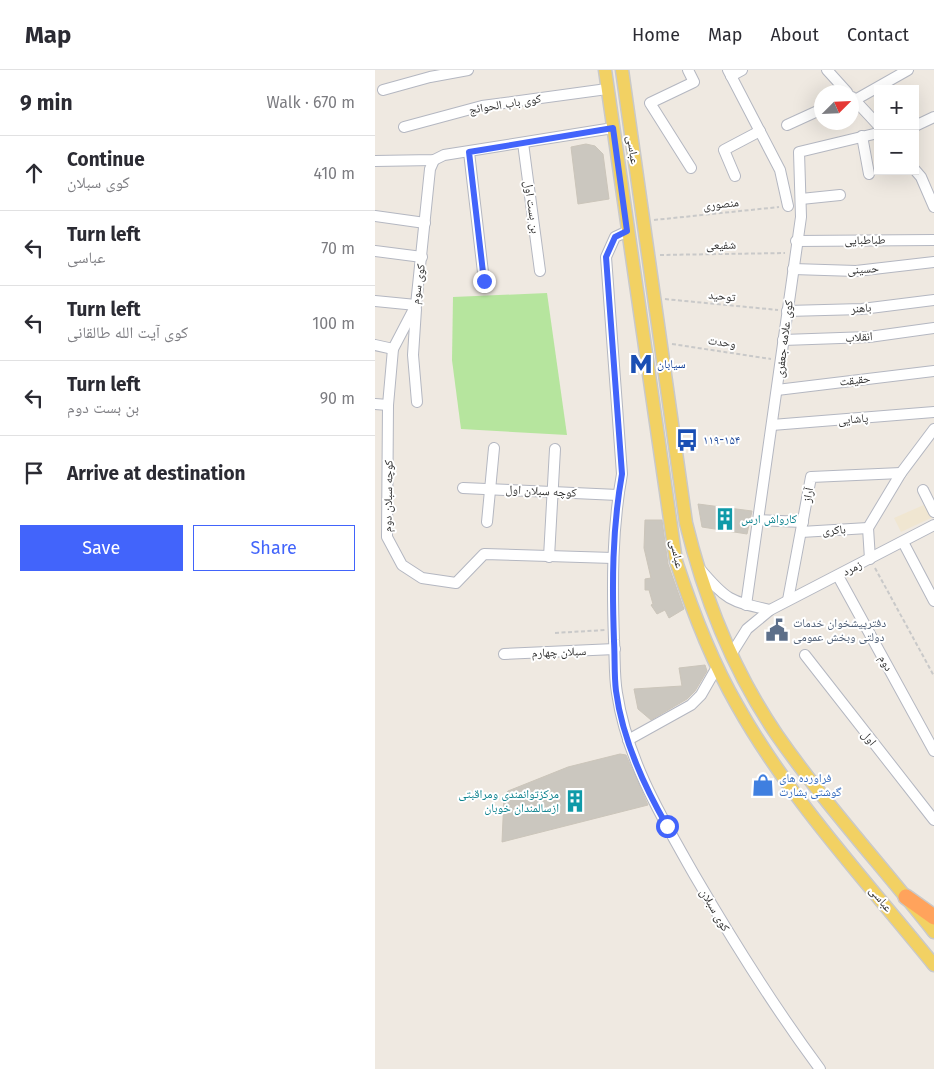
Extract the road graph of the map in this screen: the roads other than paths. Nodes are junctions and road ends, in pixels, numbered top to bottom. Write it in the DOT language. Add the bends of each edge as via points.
graph roads {
  1 [pos="468,70"];
  2 [pos="605,70"];
  3 [pos="612,70"];
  4 [pos="622,70"];
  5 [pos="688,70"];
  6 [pos="742,70"];
  7 [pos="827,70"];
  8 [pos="908,70"];
  9 [pos="729,73"];
  10 [pos="840,85"];
  11 [pos="607,89"];
  12 [pos="383,90"];
  13 [pos="859,93"];
  14 [pos="859,105"];
  15 [pos="814,112"];
  16 [pos="934,117"];
  17 [pos="874,121"];
  18 [pos="919,124"];
  19 [pos="787,125"];
  20 [pos="404,127"];
  21 [pos="613,128"];
  22 [pos="760,131"];
  23 [pos="874,133"];
  24 [pos="862,136"];
  25 [pos="523,143"];
  26 [pos="469,152"];
  27 [pos="434,160"];
  28 [pos="375,161"];
  29 [pos="691,168"];
  30 [pos="869,174"];
  31 [pos="918,175"];
  32 [pos="735,176"];
  33 [pos="840,196"];
  34 [pos="801,199"];
  35 [pos="933,201"];
  36 [pos="788,206"];
  37 [pos="375,216"];
  38 [pos="425,223"];
  39 [pos="627,231"];
  40 [pos="934,240"];
  41 [pos="796,242"];
  42 [pos="375,251"];
  43 [pos="422,257"];
  44 [pos="934,262"];
  45 [pos="793,269"];
  46 [pos="540,270"];
  47 [pos="484,281"];
  48 [pos="934,300"];
  49 [pos="375,301"];
  50 [pos="416,305"];
  51 [pos="787,311"];
  52 [pos="934,328"];
  53 [pos="783,340"];
  54 [pos="375,345"];
  55 [pos="393,349"];
  56 [pos="934,371"];
  57 [pos="667,386"];
  58 [pos="650,388"];
  59 [pos="777,390"];
  60 [pos="417,402"];
  61 [pos="375,404"];
  62 [pos="389,405"];
  63 [pos="934,412"];
  64 [pos="772,425"];
  65 [pos="934,429"];
  66 [pos="494,448"];
  67 [pos="555,449"];
  68 [pos="901,473"];
  69 [pos="463,488"];
  70 [pos="491,488"];
  71 [pos="923,490"];
  72 [pos="553,492"];
  73 [pos="618,495"];
  74 [pos="934,512"];
  75 [pos="758,520"];
  76 [pos="487,522"];
  77 [pos="934,525"];
  78 [pos="802,527"];
  79 [pos="868,528"];
  80 [pos="903,542"];
  81 [pos="549,557"];
  82 [pos="613,558"];
  83 [pos="870,559"];
  84 [pos="696,564"];
  85 [pos="838,576"];
  86 [pos="788,600"];
  87 [pos="934,601"];
  88 [pos="746,605"];
  89 [pos="770,610"];
  90 [pos="615,649"];
  91 [pos="732,653"];
  92 [pos="503,654"];
  93 [pos="805,655"];
  94 [pos="717,667"];
  95 [pos="628,740"];
  96 [pos="934,751"];
  97 [pos="934,820"];
  98 [pos="906,897"];
  99 [pos="934,917"];
  100 [pos="934,932"];
  101 [pos="934,965"];
  102 [pos="820,1069"];
  1 -- 12 [label="street" via="429,76"];
  2 -- 3 [label="main road"];
  2 -- 11 [label="main road, عباسى"];
  4 -- 57 [label="main road, عباسى"];
  5 -- 29 [label="street" via="693,82 650,103"];
  6 -- 9 [label="street"];
  7 -- 10 [label="street"];
  8 -- 13 [label="street"];
  9 -- 22 [label="street"];
  11 -- 20 [label="street, کوی باب الحوائج" via="482,106"];
  11 -- 21 [label="main road, عباسى"];
  14 -- 17 [label="street"];
  15 -- 19 [label="street"];
  16 -- 18 [label="street"];
  21 -- 25 [label="street"];
  21 -- 39 [label="main road, عباسى"];
  22 -- 32 [label="street" via="724,150"];
  22 -- 36 [label="street" via="780,170"];
  23 -- 24 [label="street, کوی علامه جعفری"];
  24 -- 30 [label="street"];
  24 -- 34 [label="street, کوی علامه جعفری" via="799,152"];
  25 -- 26 [label="street"];
  25 -- 46 [label="street, بن بست اول"];
  26 -- 27 [label="street" via="444,155"];
  26 -- 47 [label="street"];
  27 -- 28 [label="street"];
  27 -- 38 [label="street, کوی سوم" via="430,169"];
  31 -- 35 [label="street"];
  33 -- 34 [label="street"];
  34 -- 41 [label="street, کوی علامه جعفری"];
  37 -- 38 [label="street"];
  38 -- 43 [label="street, کوی سوم"];
  39 -- 58 [label="main road, عباسى"];
  39 -- 73 [label="street, کوی سبلان" via="615,237 606,257 622,474"];
  40 -- 41 [label="street, طباطبایی"];
  41 -- 45 [label="street, کوی علامه جعفری"];
  42 -- 43 [label="street"];
  43 -- 50 [label="street, کوی سوم"];
  44 -- 45 [label="street, حسینی" via="856,270"];
  45 -- 51 [label="street, کوی علامه جعفری"];
  48 -- 51 [label="street, باهنر" via="861,309"];
  49 -- 50 [label="street"];
  50 -- 55 [label="street, کوی سوم"];
  50 -- 60 [label="street" via="413,355"];
  51 -- 53 [label="street, کوی علامه جعفری"];
  52 -- 53 [label="street, انقلاب" via="869,337"];
  53 -- 59 [label="street, کوی علامه جعفری"];
  54 -- 55 [label="street"];
  55 -- 62 [label="street, کوی سوم"];
  56 -- 59 [label="street, حقیقت"];
  57 -- 58 [label="main road"];
  57 -- 84 [label="main road, عباسى" via="686,523"];
  58 -- 94 [label="main road, عباسى" via="677,561"];
  59 -- 64 [label="street, کوی علامه جعفری"];
  61 -- 62 [label="street"];
  62 -- 81 [label="street, کوچه سبلان دوم" via="387,537 402,566 422,578 457,583 484,554"];
  63 -- 64 [label="street, پاشایی"];
  64 -- 75 [label="street, کوی علامه جعفری"];
  65 -- 68 [label="street"];
  66 -- 70 [label="street"];
  67 -- 72 [label="street"];
  68 -- 78 [label="street, آراز" via="811,477"];
  68 -- 79 [label="street"];
  69 -- 70 [label="street, کوچه سبلان اول"];
  70 -- 72 [label="street, کوچه سبلان اول"];
  70 -- 76 [label="street"];
  71 -- 74 [label="street"];
  72 -- 73 [label="street, کوچه سبلان اول"];
  72 -- 81 [label="street"];
  73 -- 82 [label="street, کوی سبلان"];
  75 -- 78 [label="street, باکری"];
  75 -- 88 [label="street, کوی علامه جعفری"];
  77 -- 80 [label="street, زمرد"];
  78 -- 79 [label="street, باکری"];
  78 -- 86 [label="street, آراز"];
  79 -- 83 [label="street"];
  80 -- 83 [label="street, زمرد"];
  80 -- 87 [label="street"];
  81 -- 82 [label="street, کوچه سبلان دوم"];
  82 -- 90 [label="street, کوی سبلان"];
  83 -- 85 [label="street, زمرد"];
  84 -- 88 [label="street" via="732,602"];
  84 -- 91 [label="main road, عباسى" via="711,608"];
  85 -- 86 [label="street, زمرد"];
  85 -- 96 [label="street, دوم"];
  86 -- 89 [label="street, زمرد"];
  88 -- 89 [label="street"];
  89 -- 91 [label="street, زمرد" via="747,629"];
  90 -- 92 [label="street, سبلان چهارم"];
  90 -- 95 [label="street, کوی سبلان" via="616,692"];
  91 -- 98 [label="main road, عباسى" via="777,734"];
  93 -- 97 [label="street, اول"];
  94 -- 95 [label="street" via="701,695 691,705"];
  94 -- 101 [label="main road, عباسى" via="738,707 796,794"];
  95 -- 102 [label="street, کوی سبلان" via="652,800 728,932 780,1015"];
  98 -- 99 [label="highway"];
  98 -- 100 [label="main road, عباسى"];
}
